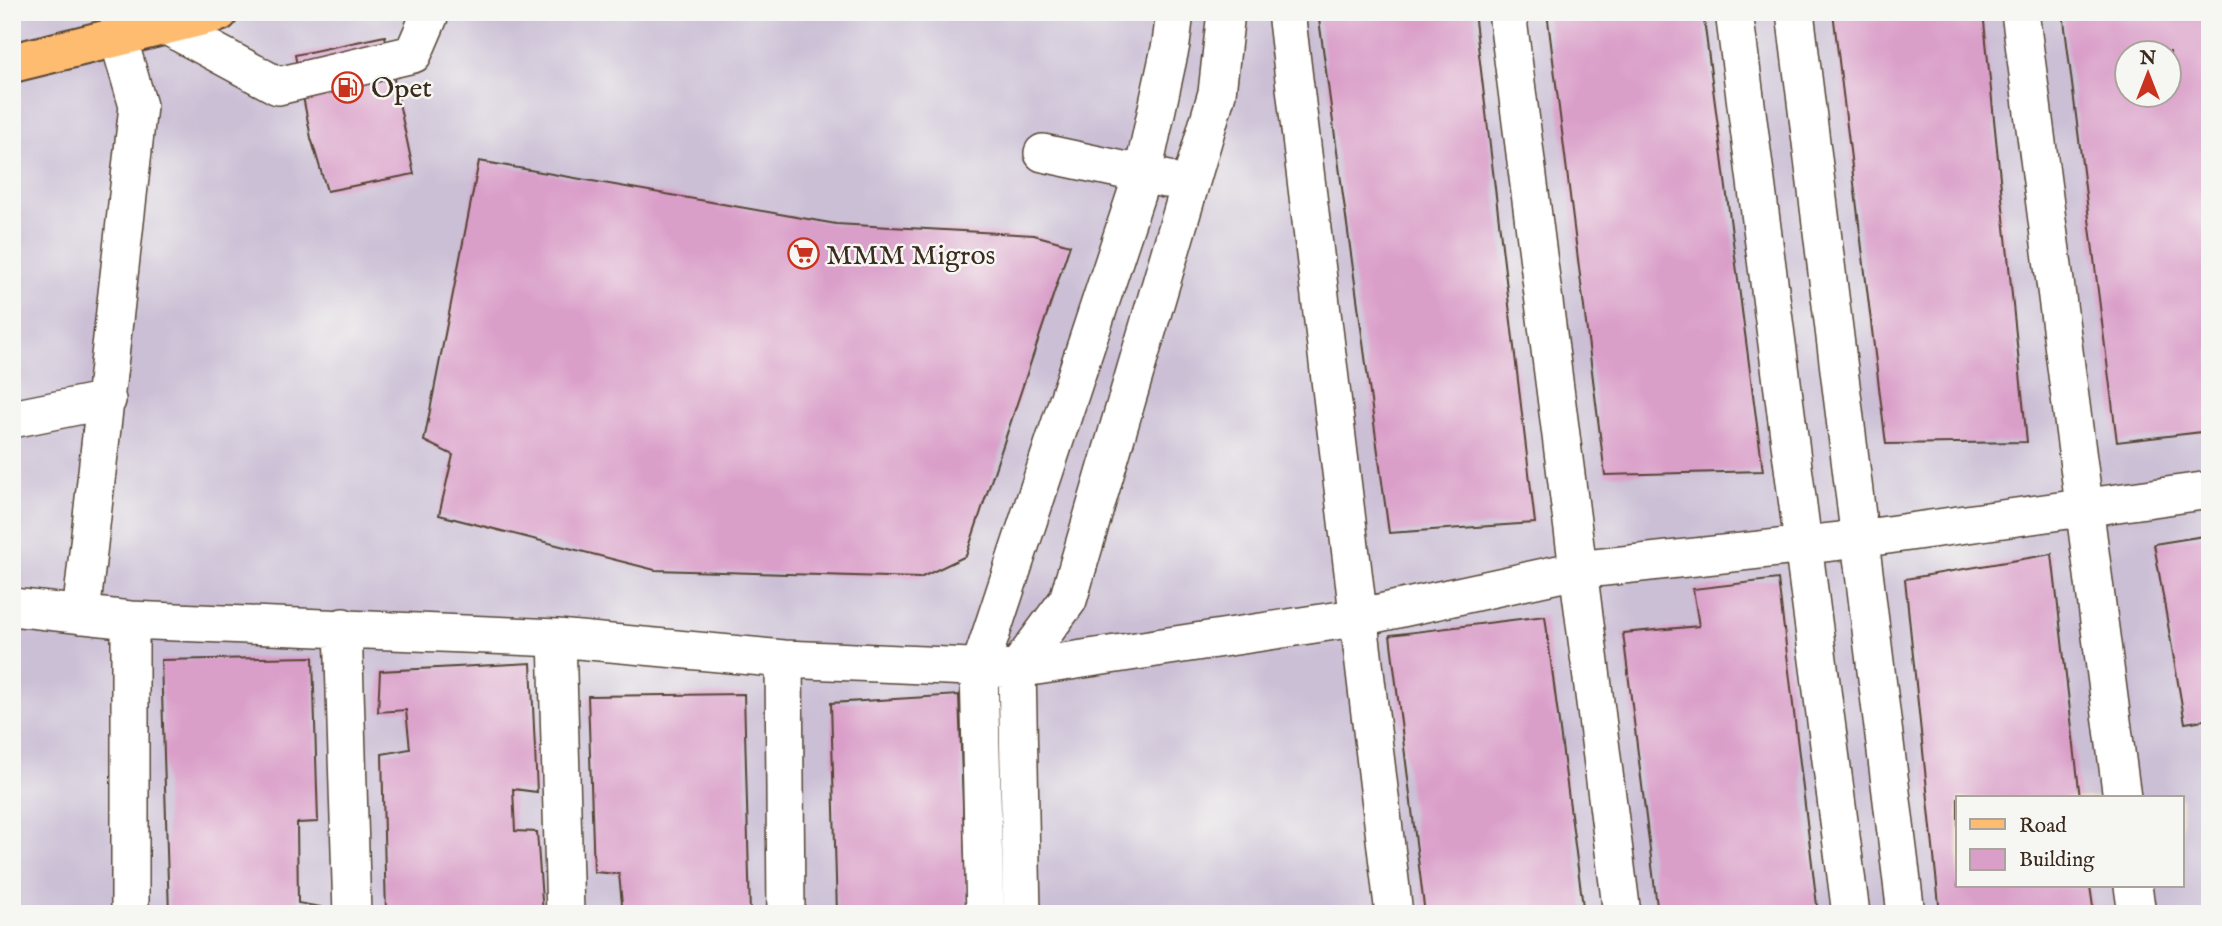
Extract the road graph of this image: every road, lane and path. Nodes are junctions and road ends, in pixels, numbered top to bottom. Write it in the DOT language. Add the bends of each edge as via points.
graph roads {
  1 [pos="219,12"];
  2 [pos="431,12"];
  3 [pos="1175,12"];
  4 [pos="1226,12"];
  5 [pos="1286,12"];
  6 [pos="1507,12"];
  7 [pos="1734,12"];
  8 [pos="1795,12"];
  9 [pos="2020,12"];
  10 [pos="165,25"];
  11 [pos="118,37"];
  12 [pos="12,63"];
  13 [pos="1043,153"];
  14 [pos="1143,173"];
  15 [pos="1190,186"];
  16 [pos="107,400"];
  17 [pos="12,419"];
  18 [pos="2210,490"];
  19 [pos="2084,507"];
  20 [pos="1859,539"];
  21 [pos="1802,545"];
  22 [pos="1577,570"];
  23 [pos="12,607"];
  24 [pos="81,615"];
  25 [pos="1361,617"];
  26 [pos="130,620"];
  27 [pos="344,627"];
  28 [pos="557,638"];
  29 [pos="784,659"];
  30 [pos="1017,669"];
  31 [pos="979,670"];
  32 [pos="2122,796"];
  33 [pos="2133,888"];
  34 [pos="130,914"];
  35 [pos="352,914"];
  36 [pos="565,914"];
  37 [pos="786,914"];
  38 [pos="985,914"];
  39 [pos="1022,914"];
  40 [pos="1394,914"];
  41 [pos="1622,914"];
  42 [pos="1851,914"];
  43 [pos="1906,914"];
  44 [pos="2137,914"];
  1 -- 10 [label="main road"];
  2 -- 10 [label="street" via="413,54 278,86"];
  3 -- 14 [label="street"];
  4 -- 15 [label="street" via="1217,93"];
  5 -- 25 [label="street"];
  6 -- 22 [label="street"];
  7 -- 21 [label="street"];
  8 -- 20 [label="street"];
  9 -- 19 [label="street"];
  10 -- 11 [label="main road"];
  11 -- 12 [label="main road"];
  11 -- 16 [label="street" via="138,106"];
  13 -- 14 [label="street"];
  14 -- 15 [label="street"];
  14 -- 31 [label="street"];
  15 -- 30 [label="street" via="1068,600"];
  16 -- 17 [label="street"];
  16 -- 24 [label="street"];
  18 -- 19 [label="street"];
  19 -- 20 [label="street"];
  19 -- 32 [label="street"];
  20 -- 21 [label="street"];
  20 -- 43 [label="street"];
  21 -- 22 [label="street"];
  21 -- 42 [label="street"];
  22 -- 25 [label="street"];
  22 -- 41 [label="street"];
  23 -- 24 [label="street"];
  24 -- 26 [label="street"];
  25 -- 30 [label="street"];
  25 -- 40 [label="street"];
  26 -- 27 [label="street"];
  26 -- 34 [label="street"];
  27 -- 28 [label="street"];
  27 -- 35 [label="street"];
  28 -- 29 [label="street"];
  28 -- 36 [label="street"];
  29 -- 31 [label="street"];
  29 -- 37 [label="street"];
  30 -- 31 [label="street"];
  30 -- 39 [label="street"];
  31 -- 38 [label="street"];
  33 -- 44 [label="street"];
}
